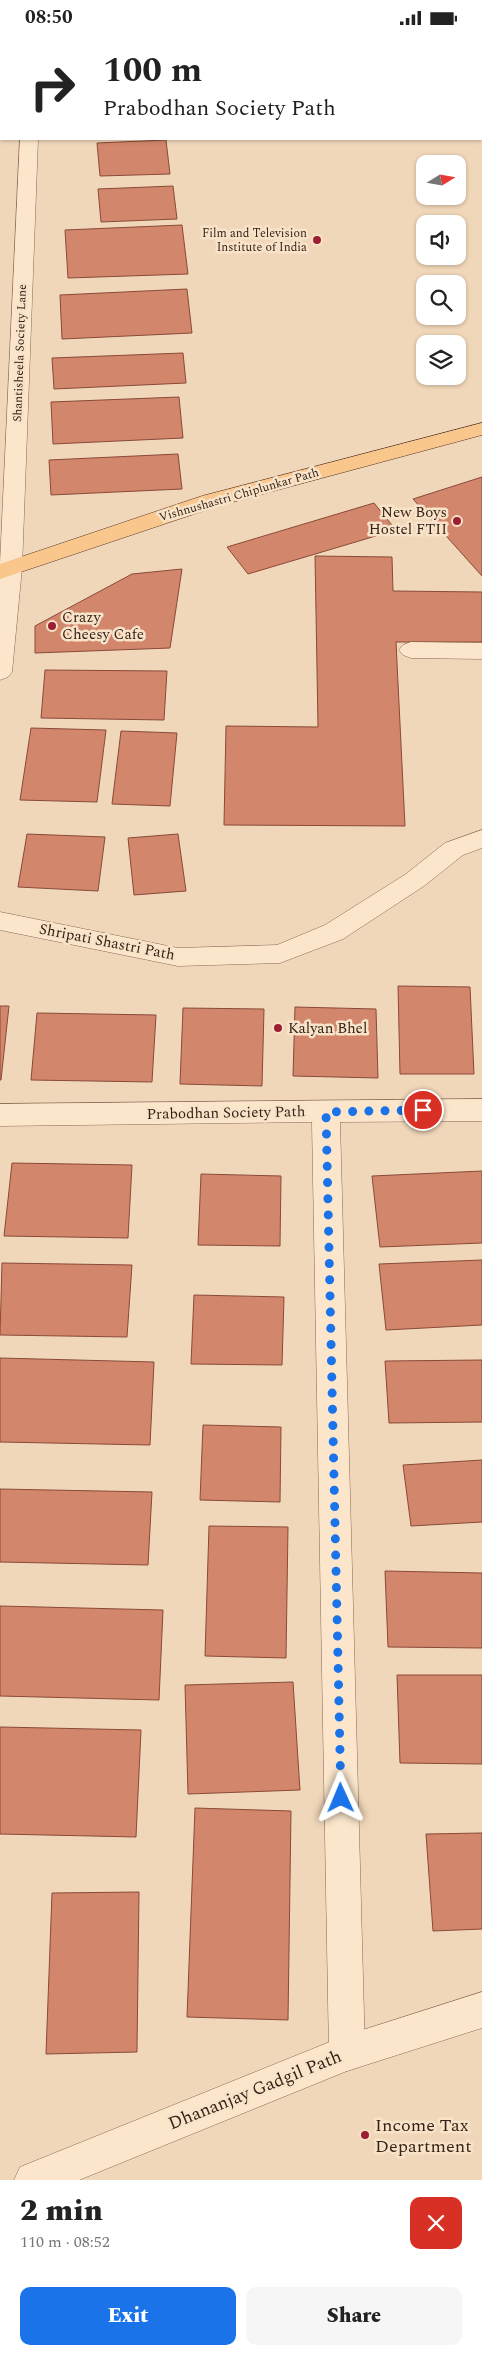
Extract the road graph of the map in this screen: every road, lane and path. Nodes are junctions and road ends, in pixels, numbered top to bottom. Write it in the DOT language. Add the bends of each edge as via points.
graph roads {
  1 [pos="29,140"];
  2 [pos="482,429"];
  3 [pos="6,570"];
  4 [pos="411,650"];
  5 [pos="482,651"];
  6 [pos="0,671"];
  7 [pos="482,839"];
  8 [pos="0,921"];
  9 [pos="482,1110"];
  10 [pos="326,1112"];
  11 [pos="0,1115"];
  12 [pos="482,2010"];
  13 [pos="347,2053"];
  14 [pos="32,2180"];
  1 -- 3 [label="street, Shantisheela Society Lane"];
  2 -- 3 [label="main road, Vishnushastri Chiplunkar Path" via="210,501"];
  3 -- 6 [label="street, Shantisheela Society Lane"];
  4 -- 5 [label="street"];
  7 -- 8 [label="street, Shripati Shastri Path" via="454,849 415,880 334,932 280,954 178,957"];
  9 -- 10 [label="street, Prabodhan Society Path"];
  10 -- 11 [label="street, Prabodhan Society Path"];
  10 -- 13 [label="street"];
  12 -- 13 [label="street, Dhananjay Gadgil Path"];
  13 -- 14 [label="street, Dhananjay Gadgil Path"];
}
